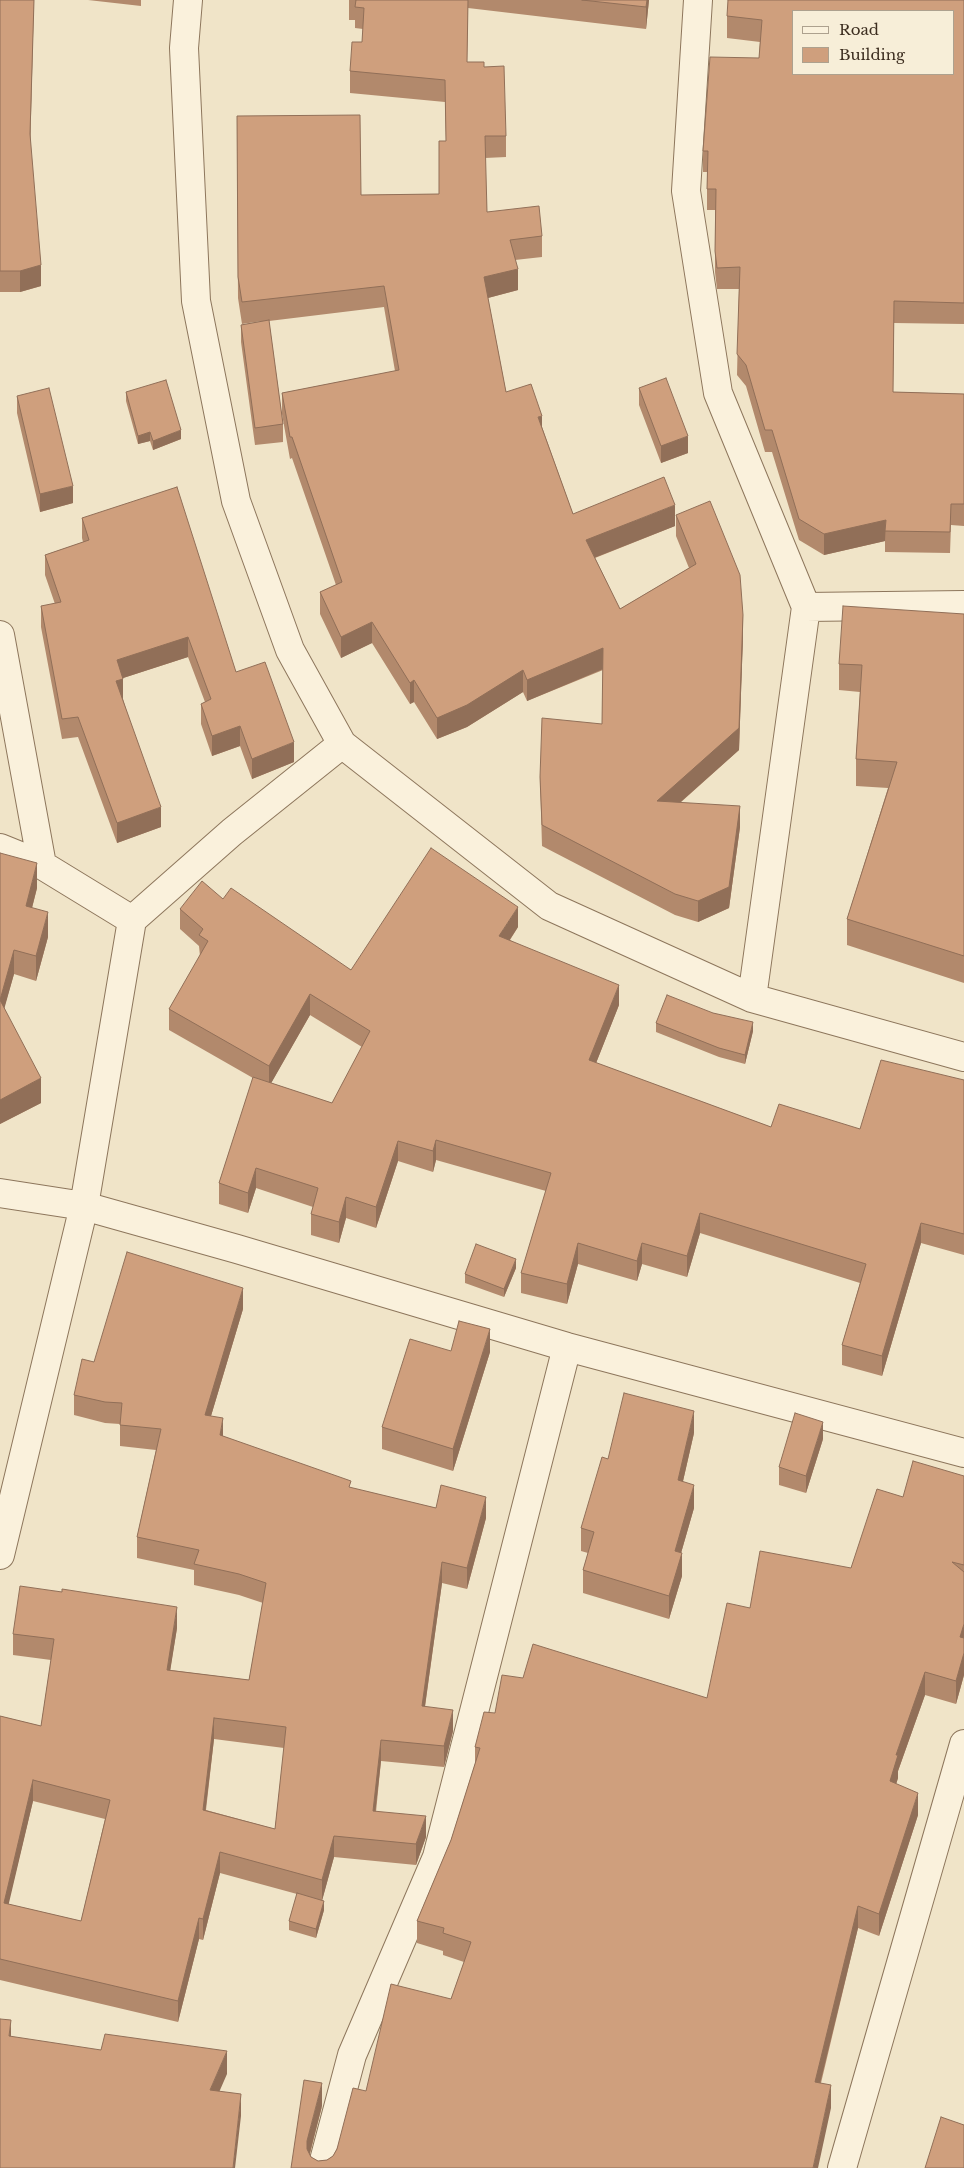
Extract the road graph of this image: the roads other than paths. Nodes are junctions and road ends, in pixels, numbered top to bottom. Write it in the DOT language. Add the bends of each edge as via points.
graph roads {
  1 [pos="188,0"];
  2 [pos="698,0"];
  3 [pos="964,604"];
  4 [pos="806,607"];
  5 [pos="0,635"];
  6 [pos="342,744"];
  7 [pos="0,848"];
  8 [pos="42,865"];
  9 [pos="132,920"];
  10 [pos="752,998"];
  11 [pos="964,1056"];
  12 [pos="0,1193"];
  13 [pos="84,1206"];
  14 [pos="567,1347"];
  15 [pos="964,1453"];
  16 [pos="0,1555"];
  17 [pos="964,1744"];
  18 [pos="322,2168"];
  19 [pos="842,2168"];
  1 -- 6 [label="street" via="184,48 196,301 236,501 290,650"];
  2 -- 4 [label="street" via="686,191 718,393"];
  3 -- 4 [label="street"];
  4 -- 10 [label="street"];
  5 -- 8 [label="street"];
  6 -- 9 [label="street" via="232,832"];
  6 -- 10 [label="street" via="549,906"];
  7 -- 8 [label="street"];
  8 -- 9 [label="street"];
  9 -- 13 [label="street"];
  10 -- 11 [label="street"];
  12 -- 13 [label="street"];
  13 -- 14 [label="street"];
  13 -- 16 [label="street"];
  14 -- 15 [label="street"];
  14 -- 18 [label="street" via="437,1857 352,2055"];
  17 -- 19 [label="street"];
}
